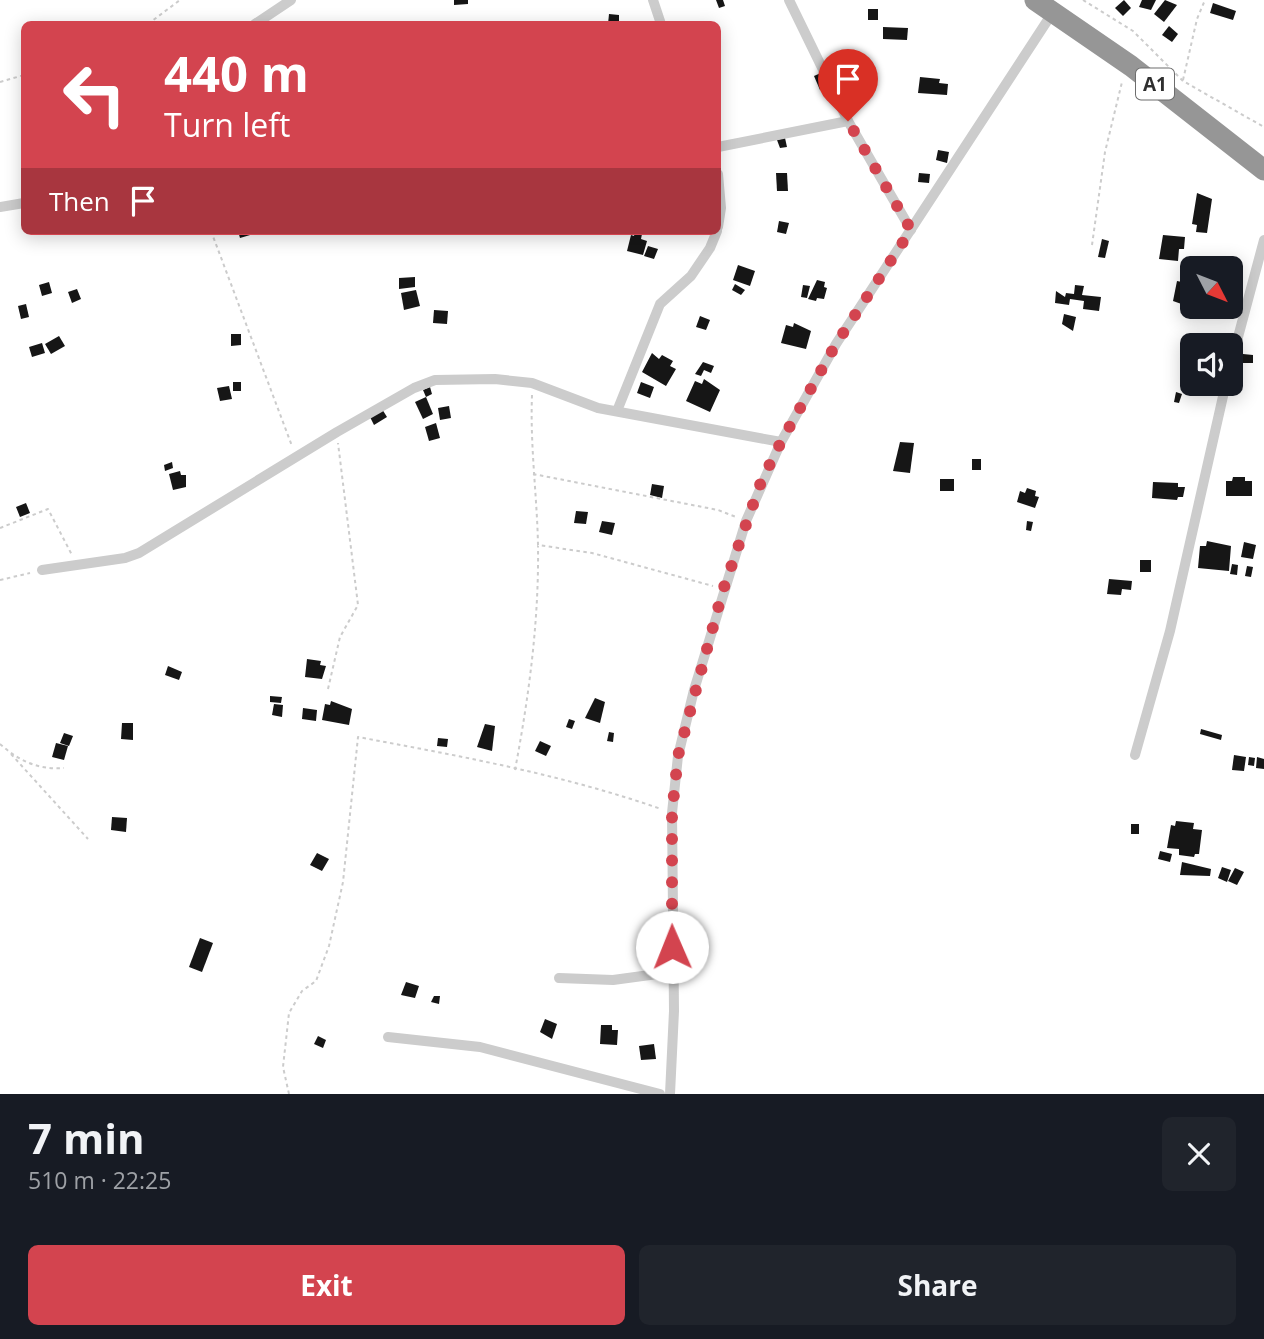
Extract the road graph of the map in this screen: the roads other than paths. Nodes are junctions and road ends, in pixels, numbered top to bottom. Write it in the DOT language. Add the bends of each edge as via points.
graph roads {
  1 [pos="291,0"];
  2 [pos="653,0"];
  3 [pos="789,0"];
  4 [pos="1043,4"];
  5 [pos="260,21"];
  6 [pos="660,21"];
  7 [pos="848,121"];
  8 [pos="721,146"];
  9 [pos="1264,170"];
  10 [pos="21,204"];
  11 [pos="0,207"];
  12 [pos="911,230"];
  13 [pos="715,235"];
  14 [pos="1264,240"];
  15 [pos="1239,333"];
  16 [pos="1223,396"];
  17 [pos="617,411"];
  18 [pos="781,442"];
  19 [pos="42,570"];
  20 [pos="1135,755"];
  21 [pos="672,972"];
  22 [pos="559,978"];
  23 [pos="388,1037"];
  24 [pos="660,1094"];
  25 [pos="670,1094"];
  1 -- 5 [label="street"];
  2 -- 6 [label="street"];
  3 -- 7 [label="street"];
  4 -- 9 [label="highway, A1"];
  4 -- 12 [label="street"];
  7 -- 8 [label="street"];
  7 -- 12 [label="street"];
  10 -- 11 [label="street"];
  12 -- 18 [label="street" via="836,344"];
  13 -- 17 [label="street" via="691,276 660,304"];
  14 -- 15 [label="street"];
  16 -- 20 [label="street" via="1170,631"];
  17 -- 18 [label="street"];
  17 -- 19 [label="street" via="532,383 435,380 414,387 337,432 139,553"];
  18 -- 21 [label="street" via="746,521 685,724 672,813"];
  21 -- 22 [label="street" via="613,980"];
  21 -- 25 [label="street"];
  23 -- 24 [label="street" via="480,1047"];
}
